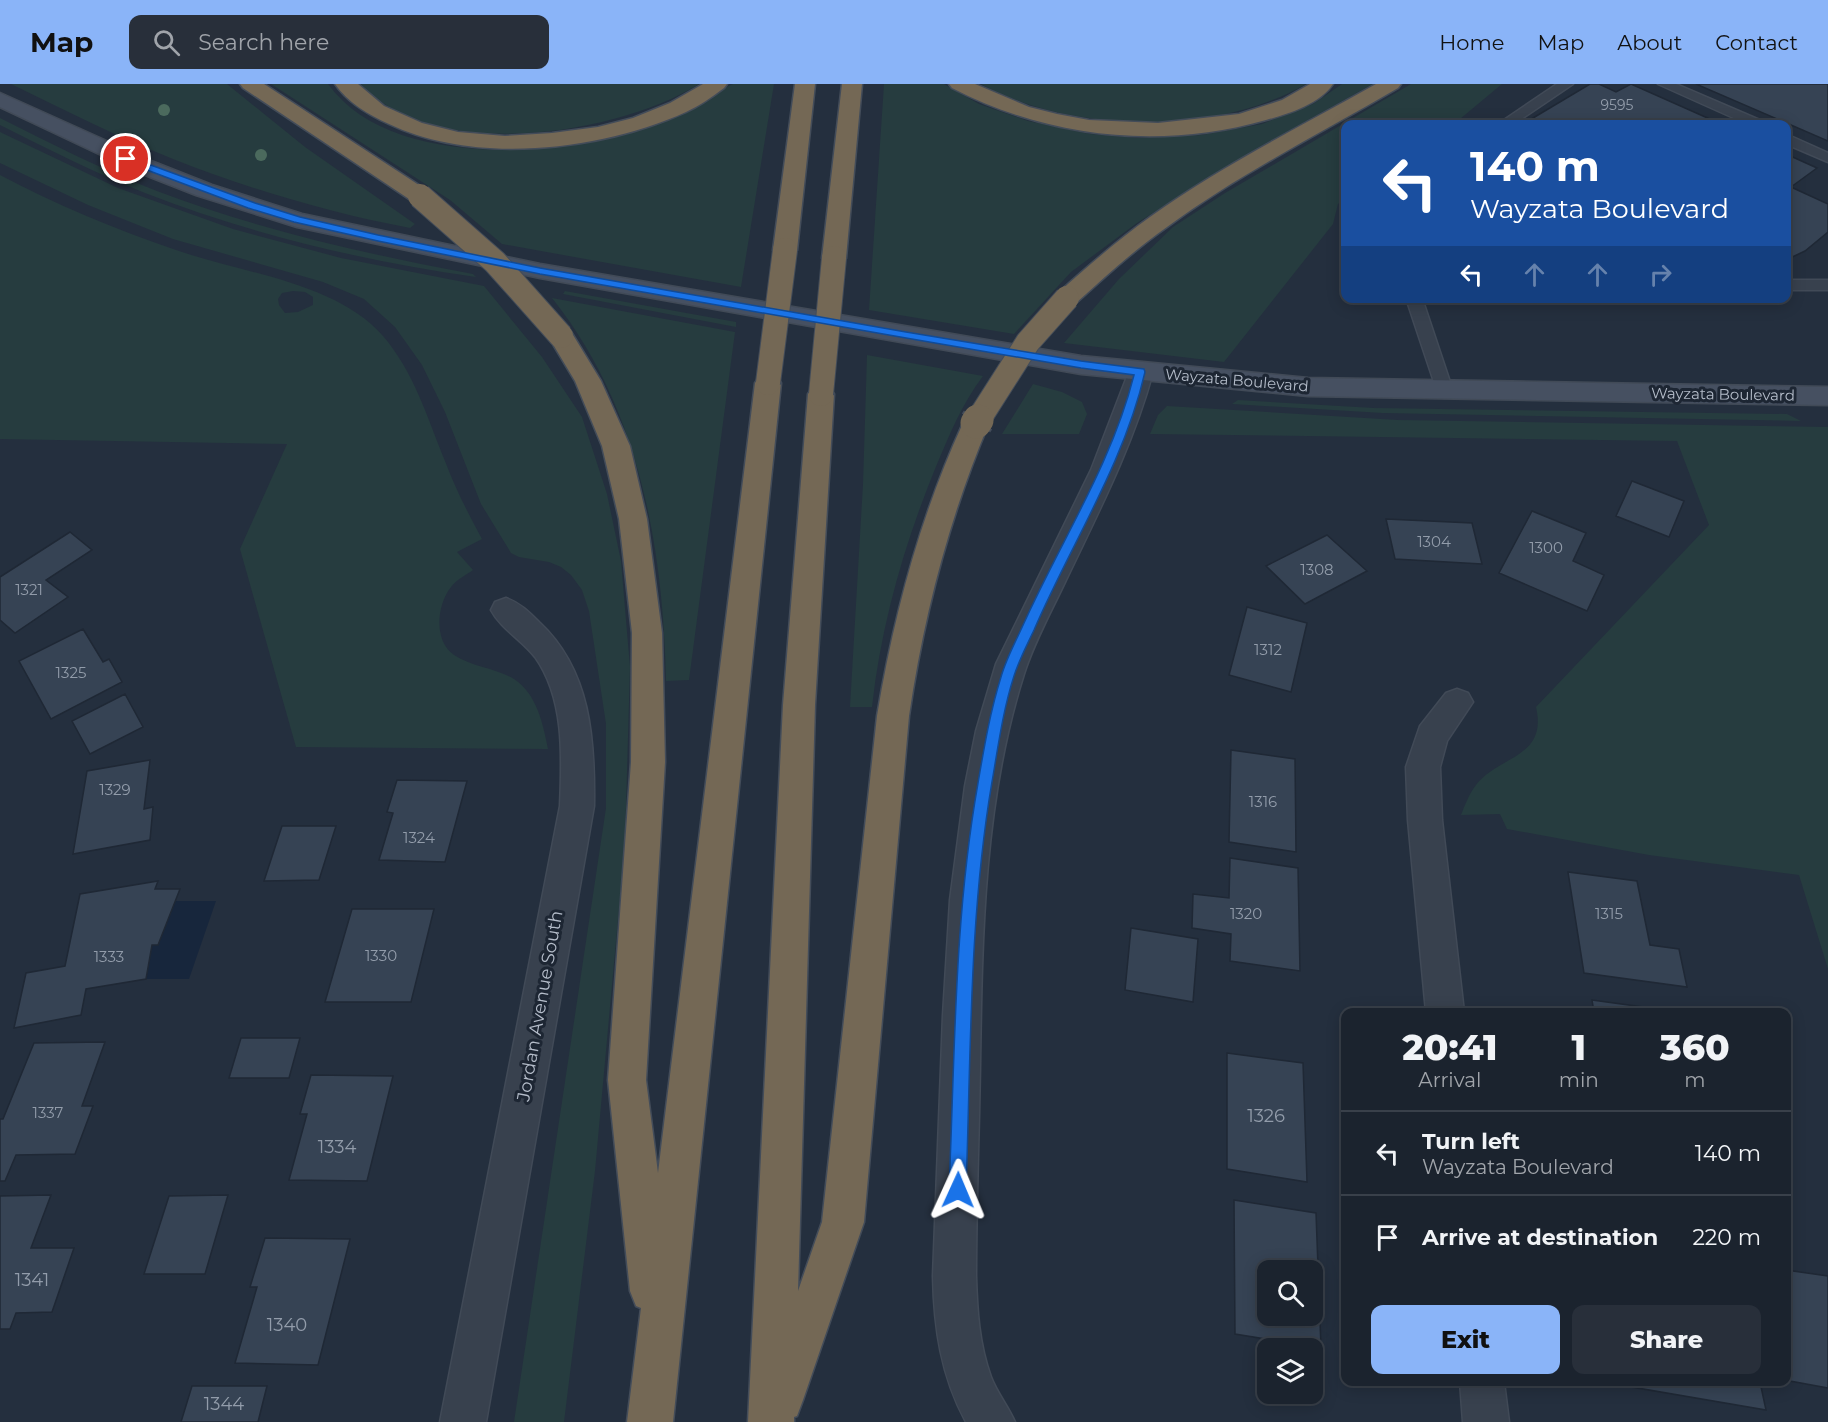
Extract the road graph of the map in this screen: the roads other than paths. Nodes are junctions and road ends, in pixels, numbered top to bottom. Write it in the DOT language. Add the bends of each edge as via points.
graph roads {
  1 [pos="250,84"];
  2 [pos="345,84"];
  3 [pos="717,84"];
  4 [pos="805,84"];
  5 [pos="852,84"];
  6 [pos="959,84"];
  7 [pos="1323,84"];
  8 [pos="1391,84"];
  9 [pos="1566,84"];
  10 [pos="1665,84"];
  11 [pos="0,99"];
  12 [pos="1511,120"];
  13 [pos="1748,120"];
  14 [pos="1791,140"];
  15 [pos="1828,158"];
  16 [pos="1791,285"];
  17 [pos="1828,285"];
  18 [pos="1416,303"];
  19 [pos="1140,372"];
  20 [pos="1445,391"];
  21 [pos="1828,396"];
  22 [pos="506,610"];
  23 [pos="1457,702"];
  24 [pos="1445,1008"];
  25 [pos="658,1349"];
  26 [pos="1482,1386"];
  27 [pos="463,1422"];
  28 [pos="650,1422"];
  29 [pos="773,1422"];
  30 [pos="992,1422"];
  31 [pos="1486,1422"];
  1 -- 25 [label="highway, bridge" via="420,196 492,258 531,297 561,336 588,381 616,446 633,519 646,633 648,762 627,1080"];
  2 -- 3 [label="highway" via="372,109 412,128 462,138 525,141 593,134 635,123 678,107"];
  4 -- 25 [label="highway, bridge"];
  5 -- 29 [label="highway, bridge" via="821,394 799,705"];
  6 -- 7 [label="highway" via="994,102 1042,117 1091,126 1151,130 1255,117 1286,106"];
  8 -- 29 [label="highway, bridge" via="1228,177 1117,253 1067,298 1028,342 976,423 954,470 932,533 902,651 843,1222"];
  9 -- 12 [label="lane"];
  10 -- 13 [label="lane"];
  11 -- 19 [label="street, Wayzata Boulevard" via="143,166 297,220 540,271"];
  14 -- 15 [label="lane"];
  16 -- 17 [label="lane"];
  18 -- 20 [label="lane"];
  19 -- 20 [label="street, Wayzata Boulevard" via="1308,387"];
  19 -- 30 [label="street" via="1117,443 1008,675 996,720 974,848 960,1083 957,1326 967,1370"];
  20 -- 21 [label="street, Wayzata Boulevard"];
  22 -- 27 [label="street, Jordan Avenue South" via="546,649 562,674 579,769 577,806"];
  23 -- 24 [label="street" via="1432,736 1423,767"];
  25 -- 28 [label="highway"];
  26 -- 31 [label="street"];
}
